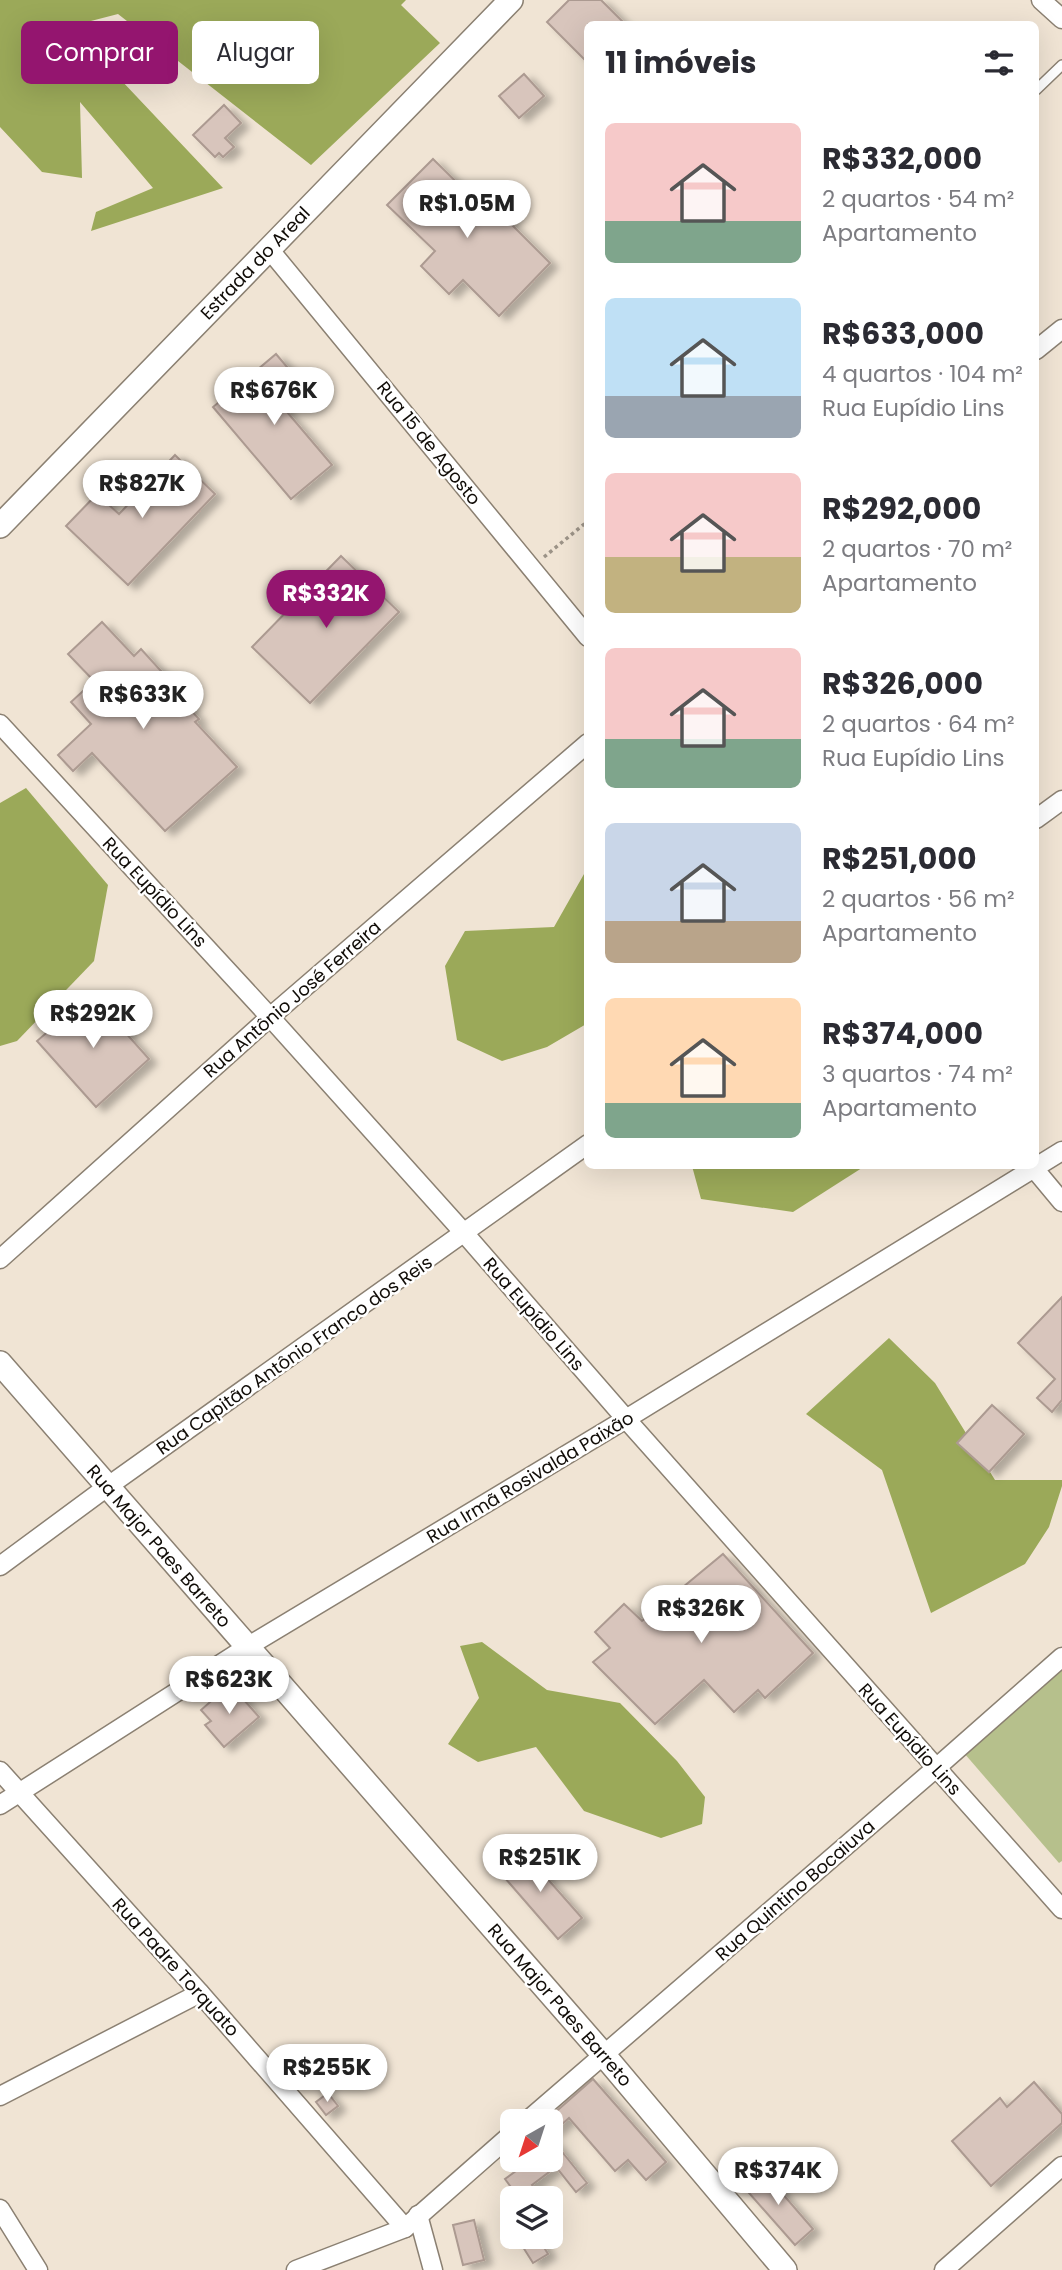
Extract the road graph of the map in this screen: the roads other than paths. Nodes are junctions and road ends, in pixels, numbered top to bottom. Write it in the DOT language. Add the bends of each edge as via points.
graph roads {
  1 [pos="511,0"];
  2 [pos="1041,0"];
  3 [pos="1062,19"];
  4 [pos="1062,65"];
  5 [pos="1039,87"];
  6 [pos="269,248"];
  7 [pos="1062,329"];
  8 [pos="1039,348"];
  9 [pos="0,526"];
  10 [pos="584,632"];
  11 [pos="0,724"];
  12 [pos="584,746"];
  13 [pos="1062,800"];
  14 [pos="1039,817"];
  15 [pos="270,1017"];
  16 [pos="584,1147"];
  17 [pos="1062,1151"];
  18 [pos="1039,1164"];
  19 [pos="1030,1169"];
  20 [pos="1035,1169"];
  21 [pos="1062,1202"];
  22 [pos="465,1234"];
  23 [pos="0,1259"];
  24 [pos="0,1363"];
  25 [pos="626,1419"];
  26 [pos="107,1487"];
  27 [pos="0,1566"];
  28 [pos="247,1647"];
  29 [pos="1062,1657"];
  30 [pos="936,1768"];
  31 [pos="0,1771"];
  32 [pos="20,1793"];
  33 [pos="0,1805"];
  34 [pos="1062,1909"];
  35 [pos="200,1993"];
  36 [pos="603,2054"];
  37 [pos="0,2096"];
  38 [pos="541,2109"];
  39 [pos="500,2144"];
  40 [pos="1062,2166"];
  41 [pos="0,2209"];
  42 [pos="412,2222"];
  43 [pos="38,2270"];
  44 [pos="296,2270"];
  45 [pos="433,2270"];
  46 [pos="785,2270"];
  47 [pos="944,2270"];
  1 -- 6 [label="street, Estrada do Areal"];
  2 -- 3 [label="street"];
  4 -- 5 [label="lane"];
  6 -- 9 [label="street, Estrada do Areal"];
  6 -- 10 [label="street, Rua 15 de Agosto"];
  7 -- 8 [label="street"];
  11 -- 15 [label="street, Rua Eupídio Lins"];
  12 -- 15 [label="street, Rua Antônio José Ferreira"];
  13 -- 14 [label="street"];
  15 -- 22 [label="street, Rua Eupídio Lins"];
  15 -- 23 [label="street, Rua Antônio José Ferreira"];
  16 -- 22 [label="street, Rua Capitão Antônio Franco dos Reis"];
  17 -- 18 [label="street, Rua Irmã Rosivalda Paixão"];
  19 -- 25 [label="street, Rua Irmã Rosivalda Paixão"];
  20 -- 21 [label="street"];
  22 -- 25 [label="street, Rua Eupídio Lins"];
  22 -- 26 [label="street, Rua Capitão Antônio Franco dos Reis"];
  24 -- 26 [label="street, Rua Major Paes Barreto"];
  25 -- 28 [label="street, Rua Irmã Rosivalda Paixão"];
  25 -- 30 [label="street, Rua Eupídio Lins"];
  26 -- 27 [label="street, Rua Capitão Antônio Franco dos Reis"];
  26 -- 28 [label="street, Rua Major Paes Barreto"];
  28 -- 32 [label="street, Rua Irmã Rosivalda Paixão"];
  28 -- 36 [label="street, Rua Major Paes Barreto"];
  29 -- 30 [label="street, Rua Quintino Bocaiuva"];
  30 -- 34 [label="street, Rua Eupídio Lins"];
  30 -- 36 [label="street, Rua Quintino Bocaiuva"];
  31 -- 32 [label="street, Rua Padre Torquato"];
  32 -- 33 [label="street, Rua Irmã Rosivalda Paixão"];
  32 -- 35 [label="street, Rua Padre Torquato"];
  35 -- 37 [label="street"];
  35 -- 42 [label="street, Rua Padre Torquato"];
  36 -- 38 [label="street, Rua Quintino Bocaiuva"];
  36 -- 46 [label="street, Rua Major Paes Barreto"];
  39 -- 42 [label="street"];
  40 -- 47 [label="street"];
  41 -- 43 [label="street"];
  42 -- 44 [label="street"];
  42 -- 45 [label="street, Rua Padre Torquato"];
}
